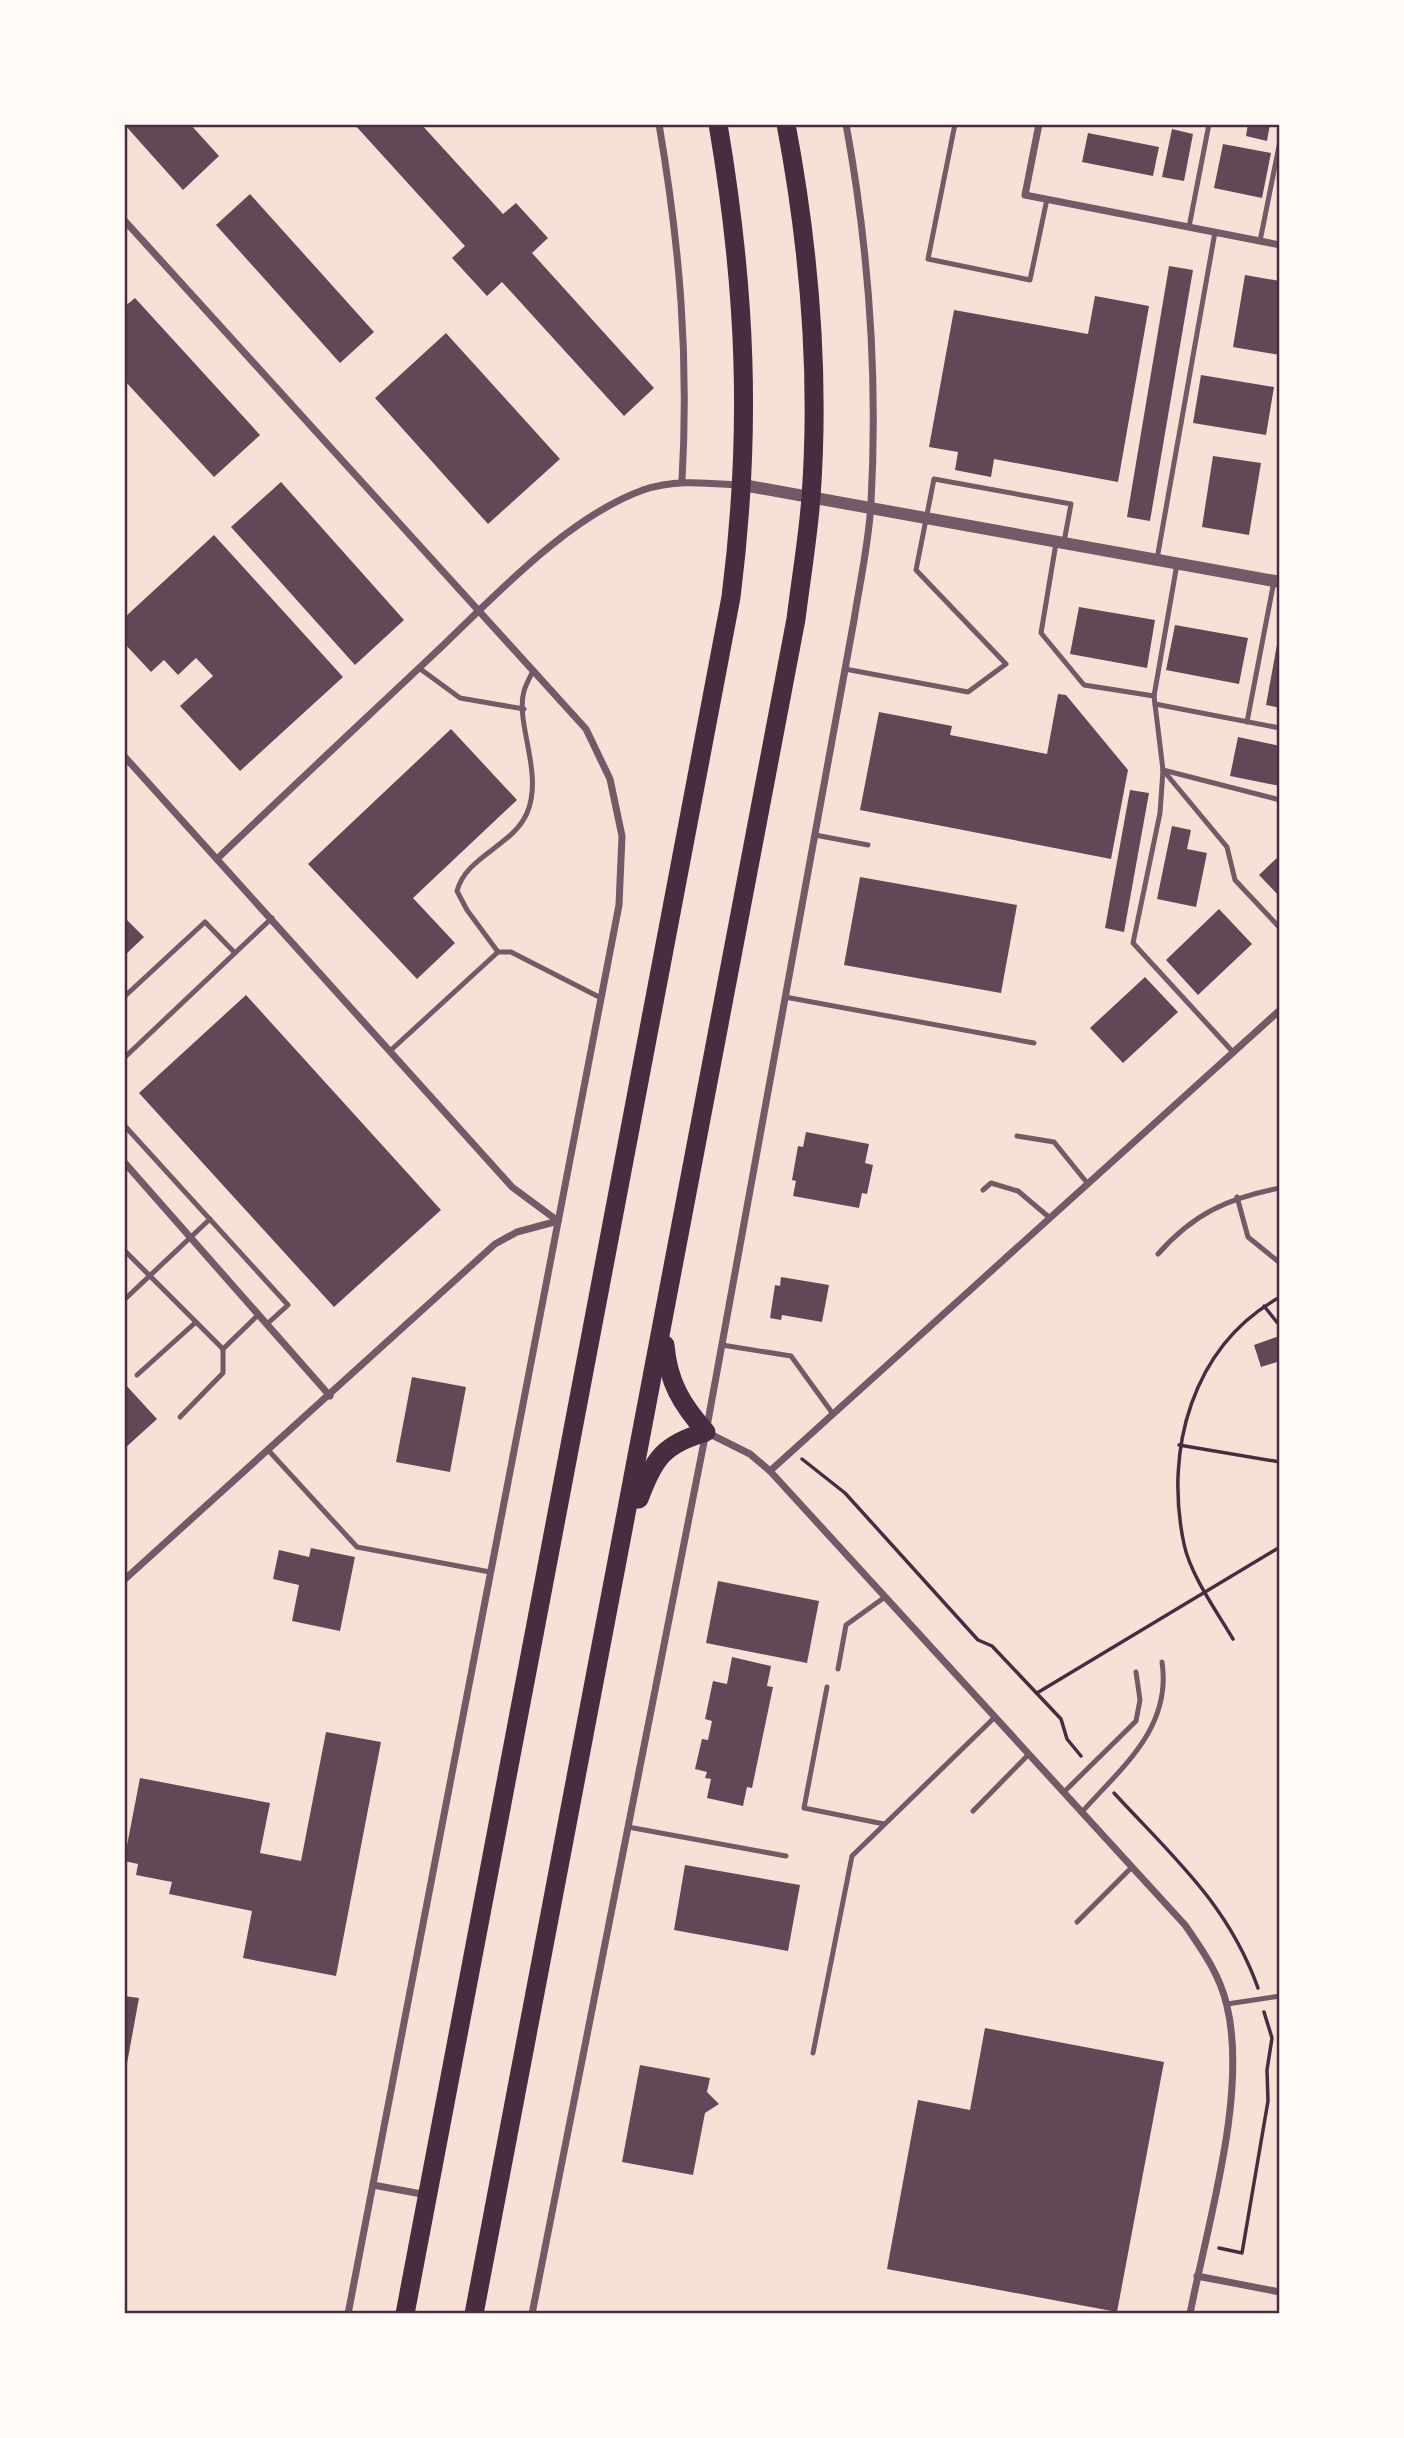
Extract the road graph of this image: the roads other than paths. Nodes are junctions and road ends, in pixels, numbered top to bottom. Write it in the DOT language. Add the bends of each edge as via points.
graph roads {
  1 [pos="659,124"];
  2 [pos="718,124"];
  3 [pos="786,124"];
  4 [pos="846,124"];
  5 [pos="955,124"];
  6 [pos="1039,124"];
  7 [pos="1209,124"];
  8 [pos="1280,141"];
  9 [pos="1047,199"];
  10 [pos="124,220"];
  11 [pos="1189,227"];
  12 [pos="1215,232"];
  13 [pos="1260,241"];
  14 [pos="1280,245"];
  15 [pos="682,481"];
  16 [pos="743,485"];
  17 [pos="811,496"];
  18 [pos="871,506"];
  19 [pos="928,516"];
  20 [pos="1060,541"];
  21 [pos="1157,559"];
  22 [pos="1178,563"];
  23 [pos="1277,581"];
  24 [pos="478,612"];
  25 [pos="419,668"];
  26 [pos="845,669"];
  27 [pos="533,671"];
  28 [pos="1154,696"];
  29 [pos="1154,705"];
  30 [pos="524,709"];
  31 [pos="1247,722"];
  32 [pos="1280,729"];
  33 [pos="125,758"];
  34 [pos="1163,770"];
  35 [pos="1280,800"];
  36 [pos="815,835"];
  37 [pos="868,845"];
  38 [pos="218,858"];
  39 [pos="272,918"];
  40 [pos="1280,928"];
  41 [pos="498,952"];
  42 [pos="235,953"];
  43 [pos="124,997"];
  44 [pos="601,998"];
  45 [pos="785,998"];
  46 [pos="1280,1010"];
  47 [pos="1034,1043"];
  48 [pos="390,1051"];
  49 [pos="1233,1052"];
  50 [pos="124,1058"];
  51 [pos="124,1125"];
  52 [pos="1017,1136"];
  53 [pos="124,1162"];
  54 [pos="1088,1184"];
  55 [pos="1280,1188"];
  56 [pos="983,1190"];
  57 [pos="1237,1197"];
  58 [pos="1050,1218"];
  59 [pos="210,1219"];
  60 [pos="558,1221"];
  61 [pos="191,1238"];
  62 [pos="124,1250"];
  63 [pos="1158,1254"];
  64 [pos="1280,1263"];
  65 [pos="149,1276"];
  66 [pos="124,1300"];
  67 [pos="666,1306"];
  68 [pos="258,1315"];
  69 [pos="196,1322"];
  70 [pos="267,1325"];
  71 [pos="722,1345"];
  72 [pos="223,1349"];
  73 [pos="136,1375"];
  74 [pos="330,1396"];
  75 [pos="833,1414"];
  76 [pos="180,1417"];
  77 [pos="706,1432"];
  78 [pos="269,1451"];
  79 [pos="770,1471"];
  80 [pos="490,1572"];
  81 [pos="124,1580"];
  82 [pos="612,1587"];
  83 [pos="885,1597"];
  84 [pos="1162,1662"];
  85 [pos="838,1669"];
  86 [pos="1136,1672"];
  87 [pos="827,1687"];
  88 [pos="995,1717"];
  89 [pos="1029,1754"];
  90 [pos="1064,1792"];
  91 [pos="972,1811"];
  92 [pos="1082,1812"];
  93 [pos="884,1824"];
  94 [pos="628,1827"];
  95 [pos="786,1856"];
  96 [pos="1132,1867"];
  97 [pos="1077,1922"];
  98 [pos="1280,1996"];
  99 [pos="1227,2004"];
  100 [pos="813,2053"];
  101 [pos="373,2185"];
  102 [pos="428,2195"];
  103 [pos="1197,2276"];
  104 [pos="1280,2282"];
  105 [pos="1279,2292"];
  106 [pos="348,2314"];
  107 [pos="405,2314"];
  108 [pos="474,2314"];
  109 [pos="533,2314"];
  110 [pos="1190,2314"];
  1 -- 15 [label="street" via="683,300 687,394"];
  2 -- 16 [label="highway" via="744,331"];
  3 -- 17 [label="highway" via="811,324"];
  4 -- 18 [label="street" via="867,263 873,352"];
  5 -- 9 [label="lane" via="928,259 1030,280"];
  6 -- 9 [label="street" via="1025,195"];
  7 -- 11 [label="lane"];
  8 -- 13 [label="lane"];
  9 -- 11 [label="street"];
  10 -- 24 [label="street"];
  11 -- 12 [label="street"];
  12 -- 13 [label="street"];
  12 -- 21 [label="lane"];
  13 -- 14 [label="street"];
  15 -- 16 [label="street"];
  15 -- 24 [label="street" via="644,490 596,512"];
  16 -- 17 [label="street"];
  16 -- 102 [label="highway" via="717,682"];
  17 -- 18 [label="street"];
  17 -- 67 [label="highway" via="777,727"];
  18 -- 19 [label="street"];
  18 -- 26 [label="street"];
  19 -- 20 [label="street"];
  19 -- 20 [label="lane" via="934,479 1071,504"];
  19 -- 26 [label="lane" via="916,570 1006,664 968,692"];
  20 -- 21 [label="street"];
  20 -- 28 [label="lane" via="1041,633 1084,685"];
  21 -- 22 [label="street"];
  22 -- 23 [label="street"];
  22 -- 28 [label="lane"];
  23 -- 31 [label="lane"];
  24 -- 25 [label="street"];
  24 -- 27 [label="street"];
  25 -- 30 [label="lane" via="460,698"];
  25 -- 38 [label="street"];
  26 -- 36 [label="street"];
  27 -- 30 [label="lane" via="523,691"];
  27 -- 44 [label="street" via="586,729 610,779 622,836 619,905"];
  28 -- 29 [label="lane"];
  29 -- 31 [label="lane"];
  29 -- 34 [label="lane"];
  30 -- 41 [label="lane" via="532,762 527,813 461,877 457,891"];
  31 -- 32 [label="lane"];
  33 -- 38 [label="street"];
  34 -- 35 [label="lane"];
  34 -- 40 [label="lane" via="1227,847 1235,880"];
  34 -- 49 [label="lane" via="1160,813 1133,943"];
  36 -- 37 [label="lane"];
  36 -- 45 [label="street"];
  38 -- 39 [label="street"];
  39 -- 42 [label="lane"];
  39 -- 48 [label="street"];
  41 -- 44 [label="lane" via="511,953"];
  41 -- 48 [label="lane"];
  42 -- 43 [label="lane" via="205,922"];
  42 -- 50 [label="lane"];
  44 -- 60 [label="street"];
  45 -- 47 [label="lane"];
  45 -- 71 [label="street"];
  46 -- 49 [label="street"];
  48 -- 60 [label="street" via="512,1187"];
  49 -- 54 [label="street"];
  51 -- 59 [label="lane"];
  52 -- 54 [label="lane" via="1054,1142"];
  53 -- 61 [label="street"];
  54 -- 58 [label="street"];
  55 -- 57 [label="lane"];
  56 -- 58 [label="lane" via="990,1183 1018,1191"];
  57 -- 63 [label="lane" via="1181,1228"];
  57 -- 64 [label="lane" via="1248,1237"];
  58 -- 75 [label="street"];
  59 -- 61 [label="lane"];
  59 -- 70 [label="lane" via="288,1305"];
  60 -- 74 [label="street" via="517,1232 495,1244"];
  60 -- 80 [label="street"];
  61 -- 65 [label="lane"];
  61 -- 68 [label="street"];
  62 -- 65 [label="lane"];
  65 -- 66 [label="lane"];
  65 -- 69 [label="lane"];
  67 -- 77 [label="highway" via="665,1348 673,1387"];
  67 -- 82 [label="highway"];
  68 -- 70 [label="street"];
  68 -- 72 [label="lane"];
  69 -- 72 [label="lane"];
  69 -- 73 [label="lane"];
  70 -- 74 [label="street"];
  71 -- 75 [label="lane" via="791,1356"];
  71 -- 77 [label="street"];
  72 -- 76 [label="lane" via="223,1373"];
  74 -- 78 [label="street"];
  75 -- 79 [label="street"];
  77 -- 79 [label="street" via="741,1449"];
  77 -- 82 [label="highway" via="667,1447 656,1460"];
  77 -- 94 [label="street"];
  78 -- 80 [label="lane" via="358,1547"];
  78 -- 81 [label="street"];
  79 -- 83 [label="street"];
  80 -- 101 [label="street"];
  82 -- 108 [label="highway"];
  83 -- 85 [label="lane" via="846,1625"];
  83 -- 88 [label="street"];
  84 -- 92 [label="lane" via="1165,1685 1158,1719"];
  86 -- 90 [label="lane" via="1140,1700 1136,1721"];
  87 -- 93 [label="lane" via="804,1808"];
  88 -- 89 [label="street"];
  88 -- 93 [label="lane"];
  89 -- 90 [label="street"];
  89 -- 91 [label="lane"];
  90 -- 92 [label="street"];
  92 -- 96 [label="street"];
  93 -- 100 [label="lane" via="852,1856"];
  94 -- 95 [label="lane"];
  94 -- 109 [label="street"];
  96 -- 97 [label="lane"];
  96 -- 99 [label="street" via="1210,1960"];
  98 -- 99 [label="lane"];
  99 -- 103 [label="street" via="1229,2098"];
  101 -- 102 [label="street"];
  101 -- 106 [label="street"];
  102 -- 107 [label="highway"];
  103 -- 105 [label="street"];
  103 -- 110 [label="street"];
  104 -- 105 [label="lane"];
}
